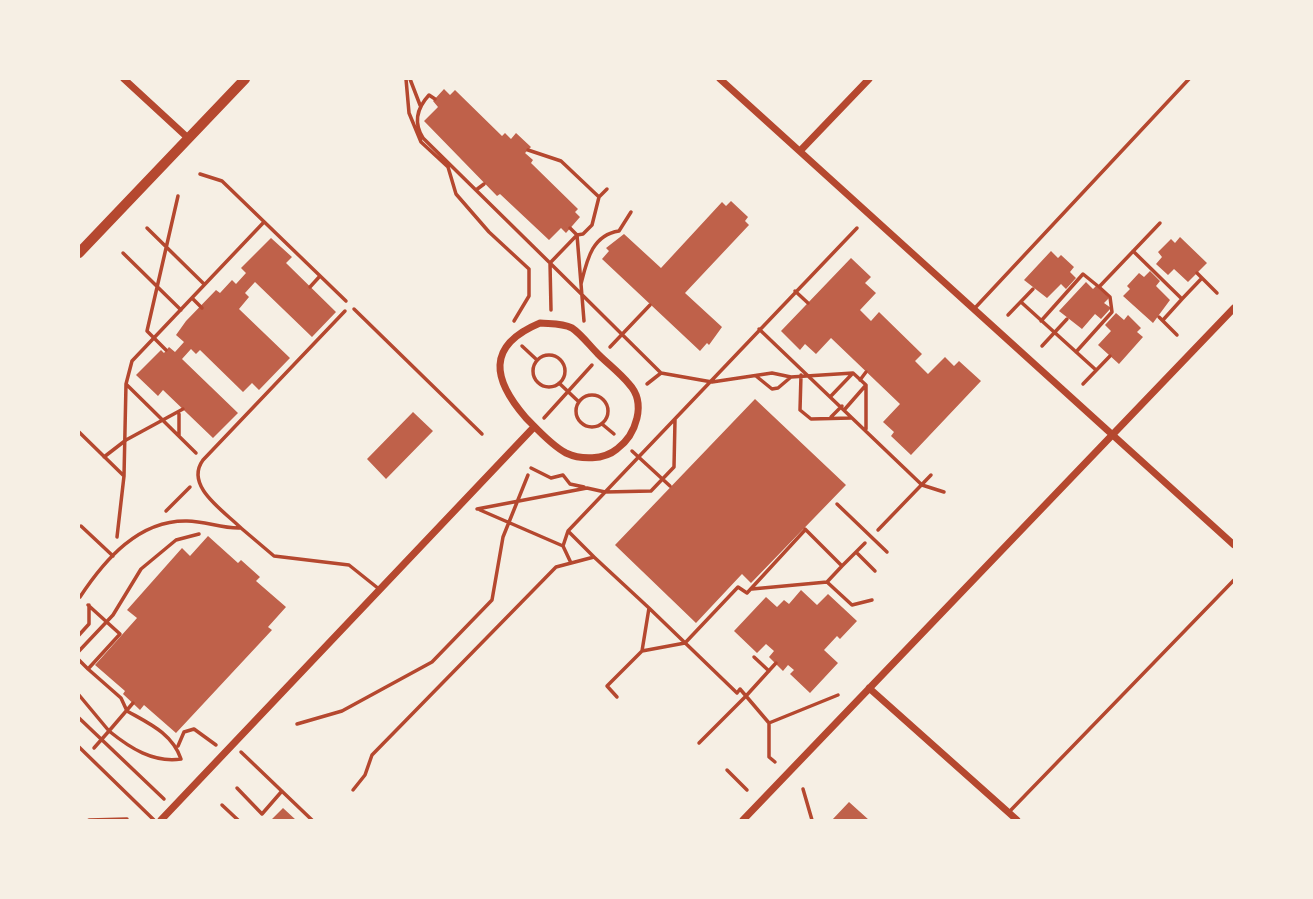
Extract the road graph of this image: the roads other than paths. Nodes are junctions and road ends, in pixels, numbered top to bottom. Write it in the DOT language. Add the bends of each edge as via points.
graph roads {
  1 [pos="124,79"];
  2 [pos="245,79"];
  3 [pos="720,79"];
  4 [pos="869,79"];
  5 [pos="1189,79"];
  6 [pos="188,138"];
  7 [pos="800,151"];
  8 [pos="79,253"];
  9 [pos="1234,308"];
  10 [pos="974,309"];
  11 [pos="345,311"];
  12 [pos="534,427"];
  13 [pos="1112,434"];
  14 [pos="837,503"];
  15 [pos="81,526"];
  16 [pos="242,528"];
  17 [pos="1234,545"];
  18 [pos="887,552"];
  19 [pos="114,555"];
  20 [pos="1234,580"];
  21 [pos="380,591"];
  22 [pos="80,597"];
  23 [pos="869,688"];
  24 [pos="79,747"];
  25 [pos="1009,813"];
  26 [pos="154,820"];
  27 [pos="161,820"];
  28 [pos="743,820"];
  29 [pos="1017,820"];
  1 -- 6 [label="street"];
  2 -- 6 [label="main road"];
  3 -- 7 [label="street"];
  4 -- 7 [label="street"];
  5 -- 10 [label="lane"];
  6 -- 8 [label="main road"];
  7 -- 10 [label="street"];
  9 -- 13 [label="street"];
  10 -- 13 [label="street"];
  11 -- 16 [label="lane" via="195,471 196,481"];
  12 -- 12 [label="street" via="566,452 598,458 614,452 635,428 638,410 632,386 573,329 540,323 528,328 499,363 507,396"];
  12 -- 21 [label="street"];
  13 -- 17 [label="street"];
  13 -- 23 [label="street"];
  14 -- 18 [label="lane"];
  15 -- 19 [label="lane"];
  16 -- 19 [label="lane" via="188,520 153,526"];
  16 -- 21 [label="lane" via="274,556 349,565"];
  19 -- 22 [label="lane"];
  20 -- 25 [label="lane"];
  21 -- 27 [label="street"];
  23 -- 25 [label="street"];
  23 -- 28 [label="street"];
  24 -- 26 [label="lane"];
  25 -- 29 [label="street"];
}
